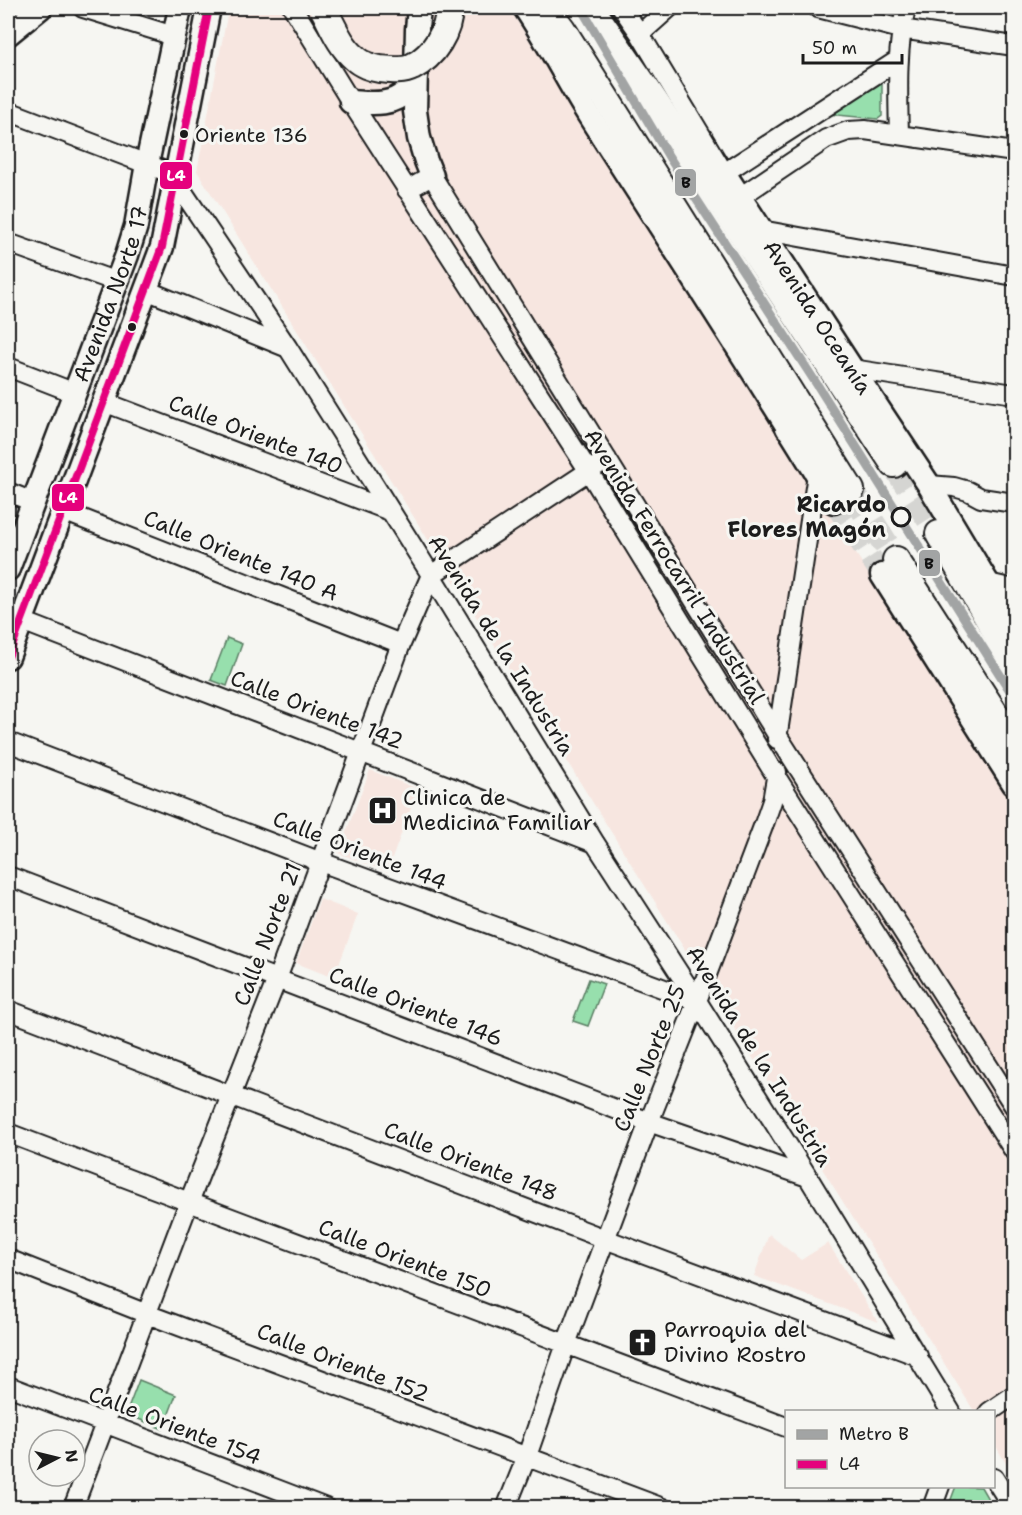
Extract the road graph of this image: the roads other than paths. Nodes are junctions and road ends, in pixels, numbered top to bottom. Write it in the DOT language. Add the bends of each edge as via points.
graph roads {
  1 [pos="40,8"];
  2 [pos="83,8"];
  3 [pos="180,8"];
  4 [pos="209,8"];
  5 [pos="293,8"];
  6 [pos="324,8"];
  7 [pos="419,8"];
  8 [pos="449,8"];
  9 [pos="525,8"];
  10 [pos="591,8"];
  11 [pos="622,8"];
  12 [pos="669,8"];
  13 [pos="818,8"];
  14 [pos="906,8"];
  15 [pos="543,19"];
  16 [pos="901,29"];
  17 [pos="8,34"];
  18 [pos="640,34"];
  19 [pos="174,36"];
  20 [pos="1014,46"];
  21 [pos="898,60"];
  22 [pos="416,75"];
  23 [pos="648,91"];
  24 [pos="351,102"];
  25 [pos="8,111"];
  26 [pos="899,135"];
  27 [pos="1014,152"];
  28 [pos="147,164"];
  29 [pos="724,173"];
  30 [pos="432,176"];
  31 [pos="175,180"];
  32 [pos="407,190"];
  33 [pos="740,197"];
  34 [pos="761,230"];
  35 [pos="8,243"];
  36 [pos="1014,276"];
  37 [pos="117,282"];
  38 [pos="146,290"];
  39 [pos="288,348"];
  40 [pos="8,367"];
  41 [pos="852,369"];
  42 [pos="776,370"];
  43 [pos="75,393"];
  44 [pos="1014,394"];
  45 [pos="104,402"];
  46 [pos="789,427"];
  47 [pos="607,459"];
  48 [pos="894,464"];
  49 [pos="588,470"];
  50 [pos="817,474"];
  51 [pos="929,485"];
  52 [pos="8,492"];
  53 [pos="843,496"];
  54 [pos="33,501"];
  55 [pos="1014,503"];
  56 [pos="63,511"];
  57 [pos="390,511"];
  58 [pos="939,534"];
  59 [pos="889,568"];
  60 [pos="8,569"];
  61 [pos="431,575"];
  62 [pos="988,583"];
  63 [pos="1014,589"];
  64 [pos="22,621"];
  65 [pos="1014,627"];
  66 [pos="401,644"];
  67 [pos="8,657"];
  68 [pos="1014,663"];
  69 [pos="776,733"];
  70 [pos="8,742"];
  71 [pos="1014,743"];
  72 [pos="361,752"];
  73 [pos="777,778"];
  74 [pos="1014,784"];
  75 [pos="595,843"];
  76 [pos="321,862"];
  77 [pos="8,876"];
  78 [pos="277,979"];
  79 [pos="697,1001"];
  80 [pos="8,1010"];
  81 [pos="231,1094"];
  82 [pos="1014,1106"];
  83 [pos="649,1122"];
  84 [pos="8,1133"];
  85 [pos="1014,1151"];
  86 [pos="808,1177"];
  87 [pos="189,1202"];
  88 [pos="605,1239"];
  89 [pos="8,1259"];
  90 [pos="147,1314"];
  91 [pos="566,1344"];
  92 [pos="918,1356"];
  93 [pos="8,1386"];
  94 [pos="1014,1395"];
  95 [pos="950,1410"];
  96 [pos="992,1410"];
  97 [pos="105,1424"];
  98 [pos="785,1427"];
  99 [pos="527,1456"];
  100 [pos="995,1481"];
  101 [pos="939,1488"];
  102 [pos="73,1508"];
  103 [pos="326,1508"];
  104 [pos="506,1508"];
  105 [pos="663,1508"];
  106 [pos="932,1508"];
  107 [pos="1013,1508"];
  1 -- 17 [label="main road"];
  2 -- 19 [label="street"];
  3 -- 19 [label="main road, Avenida Norte 17"];
  4 -- 31 [label="main road, Avenida Norte 17"];
  5 -- 24 [label="street, Avenida Ferrocarril Industrial"];
  6 -- 8 [label="highway, bridge" via="355,59 391,71 410,68 436,46 447,26"];
  7 -- 22 [label="main road"];
  9 -- 15 [label="main road"];
  10 -- 23 [label="highway, Avenida Oceanía"];
  11 -- 18 [label="street, Avenida Oceanía"];
  12 -- 18 [label="street"];
  13 -- 16 [label="street"];
  14 -- 16 [label="street"];
  15 -- 42 [label="highway" via="568,39"];
  15 -- 46 [label="main road" via="587,113"];
  16 -- 20 [label="street"];
  16 -- 21 [label="street"];
  18 -- 29 [label="street, Avenida Oceanía"];
  19 -- 28 [label="main road, Avenida Norte 17"];
  21 -- 26 [label="street"];
  21 -- 29 [label="street"];
  22 -- 24 [label="main road" via="405,93 392,101"];
  22 -- 30 [label="main road" via="419,138"];
  23 -- 29 [label="highway" via="670,114 712,173"];
  23 -- 48 [label="highway, Avenida Oceanía"];
  24 -- 32 [label="street, Avenida Ferrocarril Industrial"];
  25 -- 28 [label="street, Avenida de la Industria"];
  26 -- 27 [label="street"];
  26 -- 33 [label="street" via="865,130 826,139"];
  28 -- 31 [label="street, Avenida de la Industria" via="169,173"];
  28 -- 37 [label="main road, Avenida Norte 17" via="136,226"];
  29 -- 33 [label="main road, Avenida Oceanía"];
  30 -- 32 [label="street"];
  30 -- 47 [label="street, Avenida Ferrocarril Industrial"];
  31 -- 38 [label="main road, Avenida Norte 17" via="162,247"];
  31 -- 39 [label="street, Avenida de la Industria"];
  32 -- 49 [label="street, Avenida Ferrocarril Industrial"];
  33 -- 34 [label="main road, Avenida Oceanía"];
  34 -- 36 [label="street"];
  34 -- 41 [label="main road, Avenida Oceanía"];
  35 -- 37 [label="street"];
  37 -- 43 [label="main road, Avenida Norte 17"];
  38 -- 39 [label="street"];
  38 -- 45 [label="main road, Avenida Norte 17"];
  39 -- 57 [label="street, Avenida de la Industria"];
  40 -- 43 [label="street"];
  41 -- 44 [label="street"];
  41 -- 51 [label="main road, Avenida Oceanía"];
  42 -- 46 [label="highway"];
  42 -- 53 [label="highway"];
  43 -- 54 [label="main road, Avenida Norte 17"];
  45 -- 56 [label="main road, Avenida Norte 17"];
  45 -- 57 [label="street, Calle Oriente 140"];
  46 -- 50 [label="main road"];
  47 -- 49 [label="street"];
  47 -- 69 [label="street, Avenida Ferrocarril Industrial"];
  49 -- 61 [label="street"];
  49 -- 73 [label="street, Avenida Ferrocarril Industrial"];
  50 -- 53 [label="main road"];
  50 -- 69 [label="street, Calle Norte 25"];
  51 -- 55 [label="street" via="954,487 981,498"];
  51 -- 62 [label="main road, Avenida Oceanía"];
  52 -- 54 [label="street"];
  54 -- 60 [label="main road, Avenida Norte 17"];
  56 -- 64 [label="main road, Avenida Norte 17"];
  56 -- 66 [label="street, Calle Oriente 140 A"];
  57 -- 61 [label="street, Avenida de la Industria"];
  58 -- 68 [label="highway"];
  59 -- 71 [label="highway"];
  59 -- 74 [label="main road"];
  61 -- 66 [label="street, Calle Norte 21"];
  61 -- 75 [label="street, Avenida de la Industria"];
  62 -- 63 [label="street"];
  62 -- 65 [label="main road, Avenida Oceanía"];
  64 -- 67 [label="main road, Avenida Norte 17"];
  64 -- 72 [label="street, Calle Oriente 142"];
  66 -- 72 [label="street, Calle Norte 21"];
  69 -- 73 [label="street, Calle Norte 25"];
  69 -- 82 [label="street, Avenida Ferrocarril Industrial"];
  70 -- 76 [label="street, Calle Oriente 144"];
  72 -- 75 [label="street, Calle Oriente 142"];
  72 -- 76 [label="street, Calle Norte 21"];
  73 -- 79 [label="street, Calle Norte 25" via="764,824"];
  73 -- 85 [label="street, Avenida Ferrocarril Industrial"];
  75 -- 79 [label="street, Avenida de la Industria"];
  76 -- 78 [label="street, Calle Norte 21"];
  76 -- 79 [label="street, Calle Oriente 144"];
  77 -- 78 [label="street, Calle Oriente 146"];
  78 -- 81 [label="street, Calle Norte 21"];
  78 -- 83 [label="street, Calle Oriente 146"];
  79 -- 83 [label="street, Calle Norte 25"];
  79 -- 86 [label="street, Avenida de la Industria"];
  80 -- 81 [label="street, Calle Oriente 148"];
  81 -- 87 [label="street, Calle Norte 21"];
  81 -- 88 [label="street, Calle Oriente 148"];
  83 -- 86 [label="street, Calle Oriente 146"];
  83 -- 88 [label="street, Calle Norte 25"];
  84 -- 87 [label="street, Calle Oriente 150"];
  86 -- 92 [label="street, Avenida de la Industria"];
  87 -- 90 [label="street, Calle Norte 21"];
  87 -- 91 [label="street, Calle Oriente 150"];
  88 -- 91 [label="street, Calle Norte 25"];
  88 -- 92 [label="street, Calle Oriente 148"];
  89 -- 90 [label="street, Calle Oriente 152"];
  90 -- 97 [label="street, Calle Norte 21"];
  90 -- 99 [label="street, Calle Oriente 152"];
  91 -- 98 [label="street, Calle Oriente 150"];
  91 -- 99 [label="street, Calle Norte 25"];
  92 -- 95 [label="street, Avenida de la Industria"];
  93 -- 97 [label="street, Calle Oriente 154"];
  94 -- 96 [label="street"];
  97 -- 102 [label="street, Calle Norte 21"];
  97 -- 103 [label="street, Calle Oriente 154"];
  99 -- 104 [label="street, Calle Norte 25"];
  99 -- 105 [label="street, Calle Oriente 152"];
  100 -- 107 [label="street"];
  101 -- 106 [label="street"];
}
